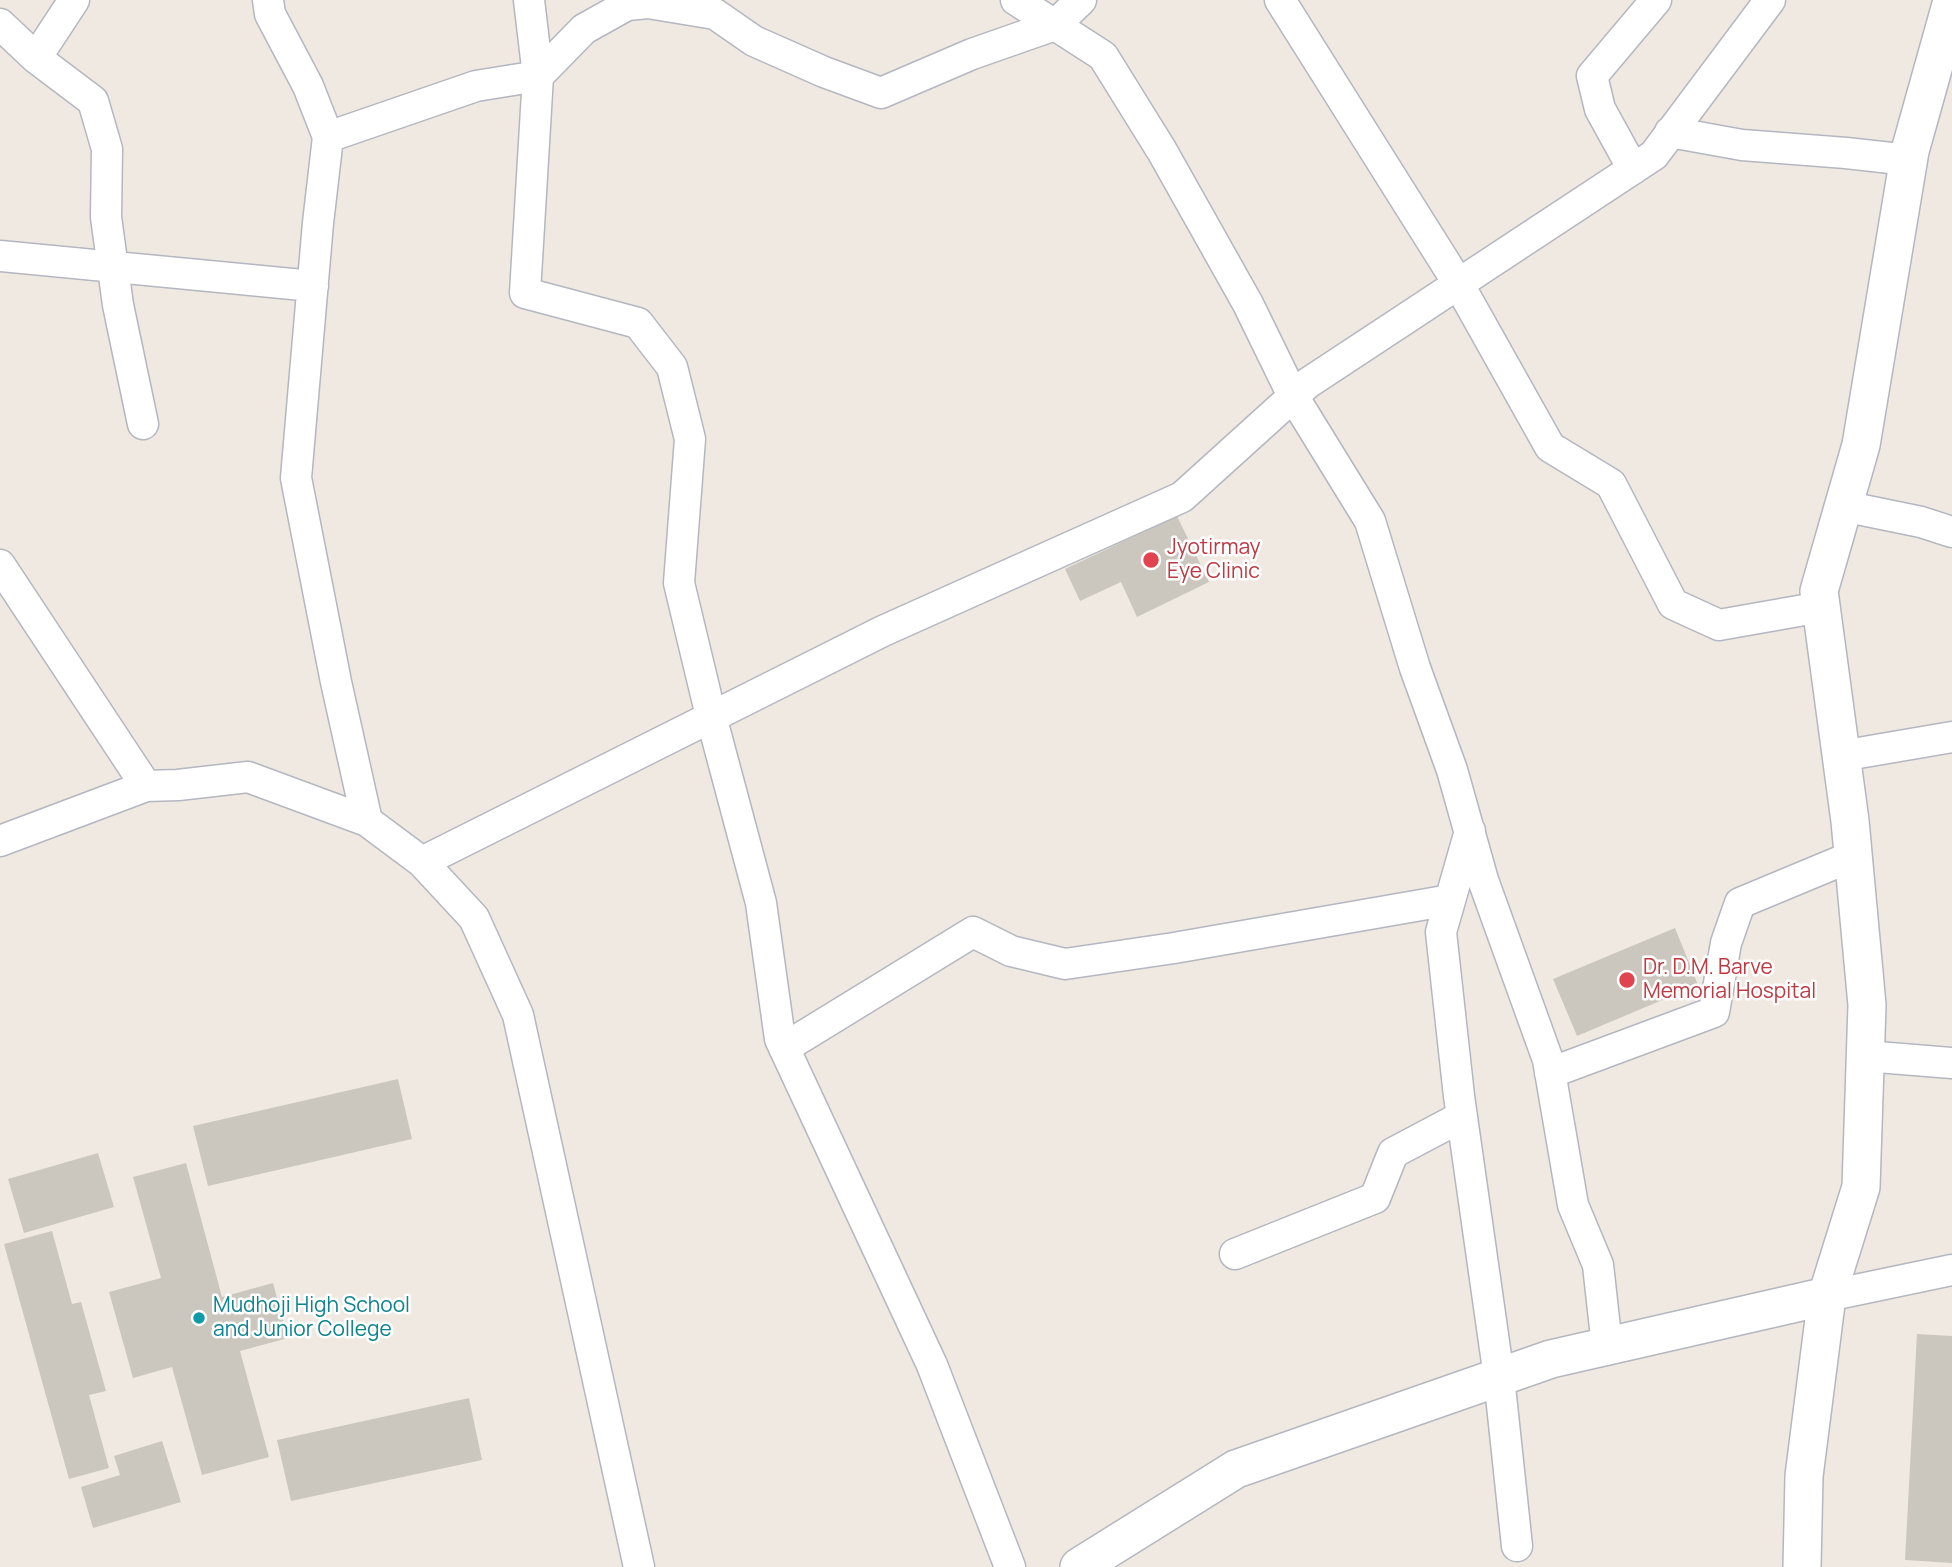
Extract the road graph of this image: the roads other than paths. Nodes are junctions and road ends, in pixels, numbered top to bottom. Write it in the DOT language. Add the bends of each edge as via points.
graph roads {
  1 [pos="74,0"];
  2 [pos="268,0"];
  3 [pos="529,0"];
  4 [pos="1016,0"];
  5 [pos="1081,0"];
  6 [pos="1280,0"];
  7 [pos="1656,0"];
  8 [pos="1770,0"];
  9 [pos="1952,1"];
  10 [pos="626,3"];
  11 [pos="0,23"];
  12 [pos="1055,25"];
  13 [pos="36,58"];
  14 [pos="538,76"];
  15 [pos="1670,132"];
  16 [pos="328,137"];
  17 [pos="1909,160"];
  18 [pos="1633,169"];
  19 [pos="0,256"];
  20 [pos="113,267"];
  21 [pos="1458,284"];
  22 [pos="313,286"];
  23 [pos="1293,396"];
  24 [pos="143,424"];
  25 [pos="1843,506"];
  26 [pos="1952,532"];
  27 [pos="0,565"];
  28 [pos="1821,607"];
  29 [pos="711,716"];
  30 [pos="1952,737"];
  31 [pos="1840,756"];
  32 [pos="146,786"];
  33 [pos="367,821"];
  34 [pos="1469,831"];
  35 [pos="0,841"];
  36 [pos="1853,856"];
  37 [pos="422,862"];
  38 [pos="1450,900"];
  39 [pos="784,1048"];
  40 [pos="1865,1056"];
  41 [pos="1952,1063"];
  42 [pos="1550,1073"];
  43 [pos="1461,1117"];
  44 [pos="1235,1254"];
  45 [pos="1952,1270"];
  46 [pos="1826,1296"];
  47 [pos="1607,1346"];
  48 [pos="1499,1377"];
  49 [pos="1517,1546"];
  50 [pos="639,1567"];
  51 [pos="1010,1567"];
  52 [pos="1079,1567"];
  53 [pos="1802,1567"];
  1 -- 13 [label="street"];
  2 -- 16 [label="street" via="270,14 308,86"];
  3 -- 14 [label="street"];
  4 -- 12 [label="street"];
  5 -- 12 [label="street"];
  6 -- 21 [label="street"];
  7 -- 18 [label="street" via="1592,76 1600,109"];
  8 -- 15 [label="street"];
  9 -- 17 [label="street"];
  10 -- 12 [label="street" via="715,14 754,41 881,93"];
  10 -- 14 [label="street" via="584,29"];
  11 -- 13 [label="street"];
  12 -- 23 [label="street" via="1103,55 1248,304"];
  13 -- 20 [label="street" via="93,101 107,149 106,217"];
  14 -- 16 [label="street" via="476,86"];
  14 -- 29 [label="street" via="526,293 639,323 672,367 690,439 679,583"];
  15 -- 17 [label="street" via="1742,145"];
  15 -- 18 [label="street" via="1654,155"];
  16 -- 22 [label="street"];
  17 -- 25 [label="street" via="1861,445"];
  18 -- 21 [label="street"];
  19 -- 20 [label="street"];
  20 -- 22 [label="street"];
  20 -- 24 [label="street"];
  21 -- 23 [label="street"];
  21 -- 28 [label="street" via="1550,447 1611,484 1673,604 1719,625"];
  22 -- 33 [label="street" via="296,478"];
  23 -- 29 [label="street" via="1182,497 883,631"];
  23 -- 34 [label="street" via="1370,522"];
  25 -- 26 [label="street"];
  25 -- 28 [label="street" via="1819,591"];
  27 -- 32 [label="street"];
  28 -- 31 [label="street"];
  29 -- 37 [label="street"];
  29 -- 39 [label="street" via="761,903"];
  30 -- 31 [label="street"];
  31 -- 36 [label="street"];
  32 -- 33 [label="street" via="248,777"];
  32 -- 35 [label="street"];
  33 -- 37 [label="street"];
  34 -- 38 [label="street"];
  34 -- 42 [label="street"];
  36 -- 40 [label="street" via="1867,1005"];
  36 -- 42 [label="street" via="1740,903 1726,943 1714,1012"];
  37 -- 50 [label="street" via="474,918 518,1015"];
  38 -- 39 [label="street" via="1065,964 1011,951 973,932"];
  38 -- 43 [label="street" via="1441,932"];
  39 -- 51 [label="street" via="932,1365"];
  40 -- 41 [label="street"];
  40 -- 46 [label="street" via="1861,1187"];
  42 -- 47 [label="street" via="1573,1205 1598,1265"];
  43 -- 44 [label="street" via="1393,1153 1375,1198"];
  43 -- 48 [label="street"];
  45 -- 46 [label="street"];
  46 -- 47 [label="street"];
  46 -- 53 [label="street" via="1804,1476"];
  47 -- 48 [label="street"];
  48 -- 49 [label="street"];
  48 -- 52 [label="street" via="1236,1469"];
}
